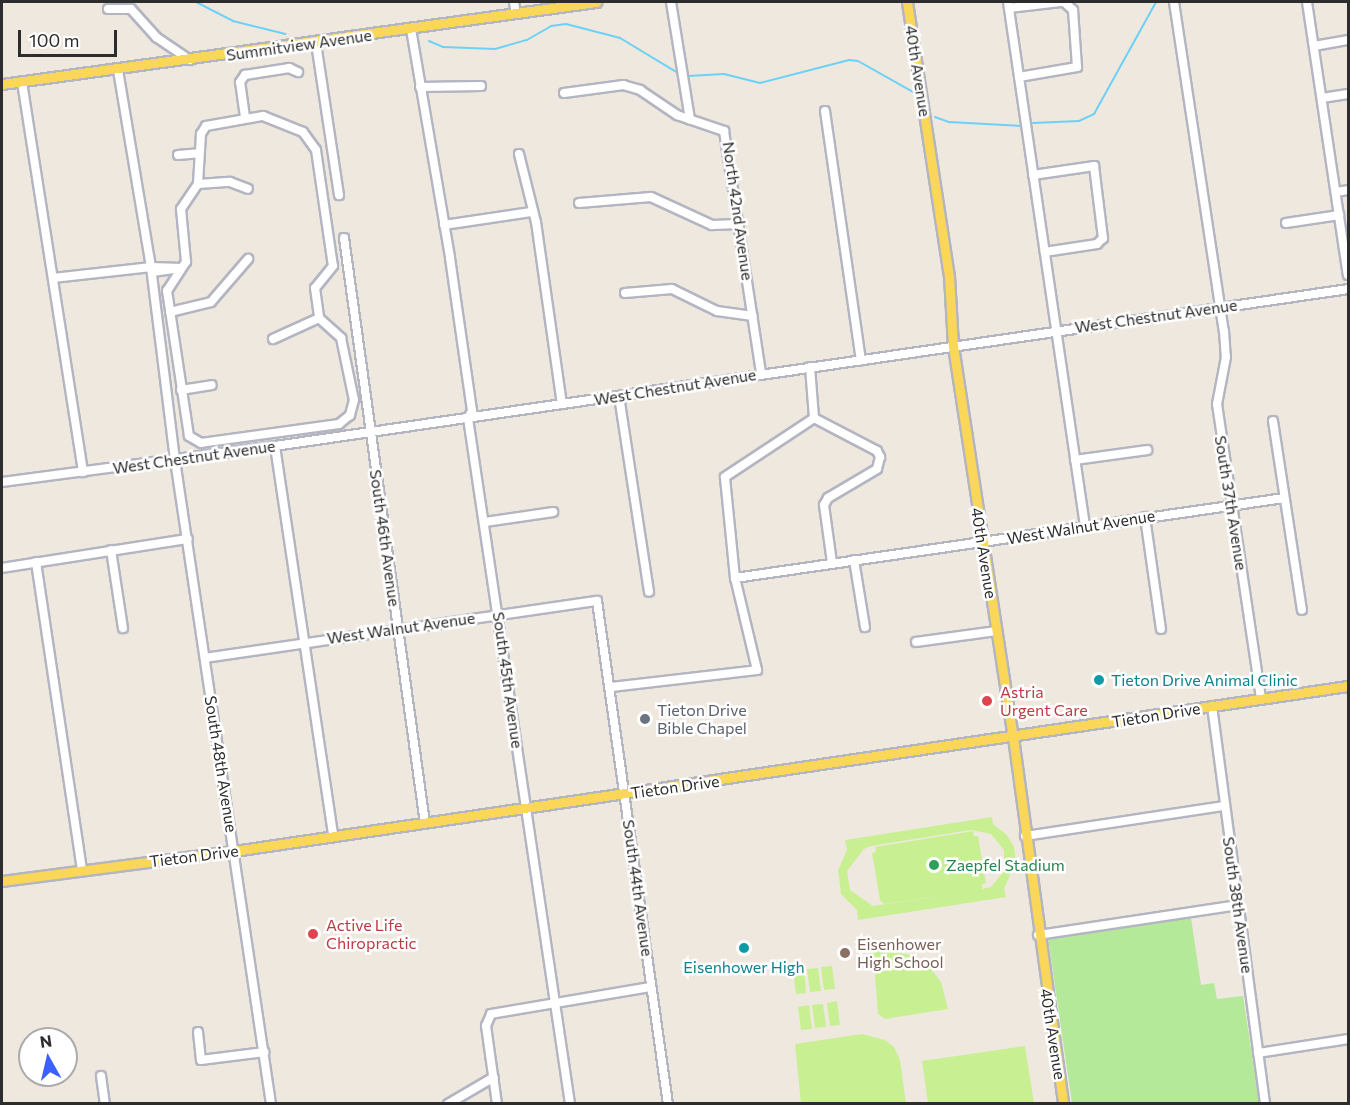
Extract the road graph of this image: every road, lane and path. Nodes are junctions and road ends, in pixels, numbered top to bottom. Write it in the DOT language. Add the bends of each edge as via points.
graph roads {
  1 [pos="514,2"];
  2 [pos="596,2"];
  3 [pos="671,2"];
  4 [pos="907,2"];
  5 [pos="1062,2"];
  6 [pos="1174,2"];
  7 [pos="1307,2"];
  8 [pos="1009,5"];
  9 [pos="108,9"];
  10 [pos="516,14"];
  11 [pos="411,29"];
  12 [pos="1348,40"];
  13 [pos="316,43"];
  14 [pos="1314,46"];
  15 [pos="191,60"];
  16 [pos="118,70"];
  17 [pos="298,72"];
  18 [pos="1019,77"];
  19 [pos="22,82"];
  20 [pos="2,84"];
  21 [pos="481,86"];
  22 [pos="420,87"];
  23 [pos="564,93"];
  24 [pos="1348,94"];
  25 [pos="1322,98"];
  26 [pos="825,111"];
  27 [pos="245,117"];
  28 [pos="690,119"];
  29 [pos="199,153"];
  30 [pos="519,154"];
  31 [pos="178,155"];
  32 [pos="1033,175"];
  33 [pos="335,179"];
  34 [pos="322,181"];
  35 [pos="198,184"];
  36 [pos="248,189"];
  37 [pos="1348,190"];
  38 [pos="1336,192"];
  39 [pos="339,195"];
  40 [pos="579,203"];
  41 [pos="531,212"];
  42 [pos="1339,215"];
  43 [pos="739,224"];
  44 [pos="1286,224"];
  45 [pos="444,225"];
  46 [pos="344,238"];
  47 [pos="1045,252"];
  48 [pos="248,259"];
  49 [pos="181,268"];
  50 [pos="152,269"];
  51 [pos="1348,276"];
  52 [pos="53,278"];
  53 [pos="1348,289"];
  54 [pos="625,293"];
  55 [pos="1219,308"];
  56 [pos="170,312"];
  57 [pos="753,316"];
  58 [pos="319,318"];
  59 [pos="1056,331"];
  60 [pos="273,339"];
  61 [pos="953,346"];
  62 [pos="861,360"];
  63 [pos="810,367"];
  64 [pos="761,374"];
  65 [pos="212,385"];
  66 [pos="181,390"];
  67 [pos="619,396"];
  68 [pos="562,404"];
  69 [pos="468,418"];
  70 [pos="814,418"];
  71 [pos="1273,421"];
  72 [pos="371,431"];
  73 [pos="275,446"];
  74 [pos="1148,450"];
  75 [pos="175,460"];
  76 [pos="1075,460"];
  77 [pos="83,472"];
  78 [pos="2,482"];
  79 [pos="1284,498"];
  80 [pos="1231,505"];
  81 [pos="553,512"];
  82 [pos="1144,517"];
  83 [pos="485,522"];
  84 [pos="1085,526"];
  85 [pos="188,539"];
  86 [pos="982,542"];
  87 [pos="111,550"];
  88 [pos="854,560"];
  89 [pos="36,561"];
  90 [pos="832,563"];
  91 [pos="2,568"];
  92 [pos="735,578"];
  93 [pos="649,592"];
  94 [pos="597,601"];
  95 [pos="1302,610"];
  96 [pos="498,615"];
  97 [pos="865,627"];
  98 [pos="123,628"];
  99 [pos="398,628"];
  100 [pos="1161,630"];
  101 [pos="996,631"];
  102 [pos="304,642"];
  103 [pos="916,642"];
  104 [pos="205,658"];
  105 [pos="1348,686"];
  106 [pos="611,687"];
  107 [pos="1261,699"];
  108 [pos="1212,706"];
  109 [pos="1013,737"];
  110 [pos="625,794"];
  111 [pos="1224,806"];
  112 [pos="528,808"];
  113 [pos="425,823"];
  114 [pos="333,836"];
  115 [pos="1025,836"];
  116 [pos="234,851"];
  117 [pos="82,870"];
  118 [pos="2,881"];
  119 [pos="1238,904"];
  120 [pos="1038,935"];
  121 [pos="651,987"];
  122 [pos="555,1002"];
  123 [pos="198,1032"];
  124 [pos="1348,1039"];
  125 [pos="264,1052"];
  126 [pos="1258,1053"];
  127 [pos="101,1076"];
  128 [pos="494,1077"];
  129 [pos="105,1104"];
  130 [pos="272,1104"];
  131 [pos="448,1104"];
  132 [pos="498,1104"];
  133 [pos="570,1104"];
  134 [pos="668,1104"];
  135 [pos="1063,1104"];
  136 [pos="1265,1104"];
  1 -- 10 [label="street"];
  2 -- 10 [label="main road, Summitview Avenue"];
  3 -- 28 [label="street"];
  4 -- 61 [label="main road, 40th Avenue" via="949,276"];
  5 -- 8 [label="street"];
  5 -- 18 [label="street" via="1074,10 1077,66"];
  6 -- 55 [label="street, South 37th Avenue"];
  7 -- 14 [label="street"];
  8 -- 18 [label="street"];
  9 -- 15 [label="street" via="127,7 156,37"];
  10 -- 11 [label="main road, Summitview Avenue"];
  11 -- 13 [label="main road, Summitview Avenue"];
  11 -- 22 [label="street, South 45th Avenue"];
  12 -- 14 [label="street"];
  13 -- 15 [label="main road, Summitview Avenue"];
  13 -- 33 [label="street"];
  14 -- 25 [label="street"];
  15 -- 16 [label="main road, Summitview Avenue"];
  16 -- 19 [label="main road, Summitview Avenue"];
  16 -- 50 [label="street, South 48th Avenue"];
  17 -- 27 [label="street" via="289,68 245,75 240,82"];
  18 -- 32 [label="street"];
  19 -- 20 [label="main road, Summitview Avenue"];
  19 -- 52 [label="street"];
  21 -- 22 [label="street"];
  22 -- 45 [label="street, South 45th Avenue"];
  23 -- 28 [label="street" via="623,85 640,90"];
  24 -- 25 [label="street"];
  25 -- 38 [label="street"];
  26 -- 62 [label="street"];
  27 -- 29 [label="street" via="206,126"];
  27 -- 34 [label="street" via="263,116 303,132 316,150"];
  28 -- 43 [label="street, North 42nd Avenue" via="728,135"];
  29 -- 31 [label="street"];
  29 -- 35 [label="street"];
  30 -- 41 [label="street"];
  32 -- 47 [label="street"];
  32 -- 47 [label="street" via="1094,166 1104,235 1100,242"];
  33 -- 34 [label="street"];
  33 -- 39 [label="street"];
  34 -- 58 [label="street" via="333,266 315,288"];
  35 -- 36 [label="street" via="230,182"];
  35 -- 49 [label="street" via="181,209 186,257"];
  37 -- 38 [label="street"];
  38 -- 42 [label="street"];
  40 -- 43 [label="street" via="651,197 712,225"];
  41 -- 45 [label="street"];
  41 -- 68 [label="street"];
  42 -- 44 [label="street"];
  42 -- 51 [label="street"];
  43 -- 57 [label="street, North 42nd Avenue"];
  45 -- 69 [label="street, South 45th Avenue" via="471,411"];
  46 -- 72 [label="street, South 46th Avenue"];
  47 -- 59 [label="street"];
  48 -- 56 [label="street" via="211,302"];
  49 -- 50 [label="street"];
  49 -- 56 [label="street" via="167,288"];
  50 -- 52 [label="street"];
  50 -- 75 [label="street, South 48th Avenue"];
  52 -- 77 [label="street"];
  53 -- 55 [label="street, West Chestnut Avenue"];
  54 -- 57 [label="street" via="672,290 717,311"];
  55 -- 59 [label="street, West Chestnut Avenue"];
  55 -- 80 [label="street, South 37th Avenue" via="1226,357 1216,394"];
  56 -- 66 [label="street"];
  57 -- 64 [label="street, North 42nd Avenue"];
  58 -- 60 [label="street"];
  58 -- 66 [label="street" via="341,338 345,348 354,400 350,415 339,424 201,443 189,436"];
  59 -- 61 [label="street, West Chestnut Avenue"];
  59 -- 76 [label="street"];
  61 -- 62 [label="street, West Chestnut Avenue"];
  61 -- 86 [label="main road, 40th Avenue"];
  62 -- 63 [label="street, West Chestnut Avenue"];
  63 -- 64 [label="street, West Chestnut Avenue"];
  63 -- 70 [label="street"];
  64 -- 67 [label="street, West Chestnut Avenue"];
  65 -- 66 [label="street"];
  67 -- 68 [label="street, West Chestnut Avenue"];
  67 -- 93 [label="street"];
  68 -- 69 [label="street, West Chestnut Avenue"];
  69 -- 72 [label="street, West Chestnut Avenue"];
  69 -- 83 [label="street, South 45th Avenue"];
  70 -- 90 [label="street" via="877,451 880,457 877,469 828,498 824,505"];
  70 -- 92 [label="street" via="725,477"];
  71 -- 79 [label="street"];
  72 -- 73 [label="street, West Chestnut Avenue"];
  72 -- 99 [label="street, South 46th Avenue"];
  73 -- 75 [label="street, West Chestnut Avenue"];
  73 -- 102 [label="street"];
  74 -- 76 [label="street"];
  75 -- 77 [label="street, West Chestnut Avenue"];
  75 -- 85 [label="street, South 48th Avenue"];
  76 -- 84 [label="street"];
  77 -- 78 [label="street, West Chestnut Avenue"];
  79 -- 80 [label="street, West Walnut Avenue"];
  79 -- 95 [label="street"];
  80 -- 82 [label="street, West Walnut Avenue"];
  80 -- 107 [label="street, South 37th Avenue"];
  81 -- 83 [label="street"];
  82 -- 84 [label="street, West Walnut Avenue"];
  82 -- 100 [label="street"];
  83 -- 96 [label="street, South 45th Avenue"];
  84 -- 86 [label="street, West Walnut Avenue"];
  85 -- 87 [label="street"];
  85 -- 104 [label="street, South 48th Avenue"];
  86 -- 88 [label="street, West Walnut Avenue"];
  86 -- 101 [label="main road, 40th Avenue"];
  87 -- 89 [label="street"];
  87 -- 98 [label="street"];
  88 -- 90 [label="street, West Walnut Avenue"];
  88 -- 97 [label="street"];
  89 -- 91 [label="street"];
  89 -- 117 [label="street"];
  90 -- 92 [label="street, West Walnut Avenue"];
  92 -- 106 [label="street" via="757,670"];
  94 -- 96 [label="street, West Walnut Avenue"];
  94 -- 106 [label="street, South 44th Avenue"];
  96 -- 99 [label="street, West Walnut Avenue"];
  96 -- 112 [label="street, South 45th Avenue"];
  99 -- 102 [label="street, West Walnut Avenue"];
  99 -- 113 [label="street, South 46th Avenue"];
  101 -- 103 [label="street"];
  101 -- 109 [label="main road, 40th Avenue"];
  102 -- 104 [label="street, West Walnut Avenue"];
  102 -- 114 [label="street"];
  104 -- 116 [label="street, South 48th Avenue"];
  105 -- 107 [label="main road, Tieton Drive"];
  106 -- 110 [label="street, South 44th Avenue"];
  107 -- 108 [label="main road, Tieton Drive"];
  108 -- 109 [label="main road, Tieton Drive"];
  108 -- 111 [label="street, South 38th Avenue"];
  109 -- 110 [label="main road, Tieton Drive"];
  109 -- 115 [label="main road, 40th Avenue"];
  110 -- 112 [label="main road, Tieton Drive"];
  110 -- 121 [label="street, South 44th Avenue"];
  111 -- 115 [label="street"];
  111 -- 119 [label="street, South 38th Avenue"];
  112 -- 113 [label="main road, Tieton Drive"];
  112 -- 122 [label="street, South 45th Avenue"];
  113 -- 114 [label="main road, Tieton Drive"];
  114 -- 116 [label="main road, Tieton Drive"];
  115 -- 120 [label="main road, 40th Avenue"];
  116 -- 117 [label="main road, Tieton Drive"];
  116 -- 125 [label="street, South 48th Avenue"];
  117 -- 118 [label="main road, Tieton Drive"];
  119 -- 120 [label="street"];
  119 -- 126 [label="street, South 38th Avenue"];
  120 -- 135 [label="main road, 40th Avenue"];
  121 -- 122 [label="street"];
  121 -- 134 [label="street, South 44th Avenue"];
  122 -- 128 [label="street" via="499,1010 487,1019"];
  122 -- 133 [label="street, South 45th Avenue"];
  123 -- 125 [label="street" via="201,1060"];
  124 -- 126 [label="street"];
  125 -- 130 [label="street, South 48th Avenue"];
  126 -- 136 [label="street, South 38th Avenue"];
  127 -- 129 [label="street"];
  128 -- 131 [label="street"];
  128 -- 132 [label="street"];
}
